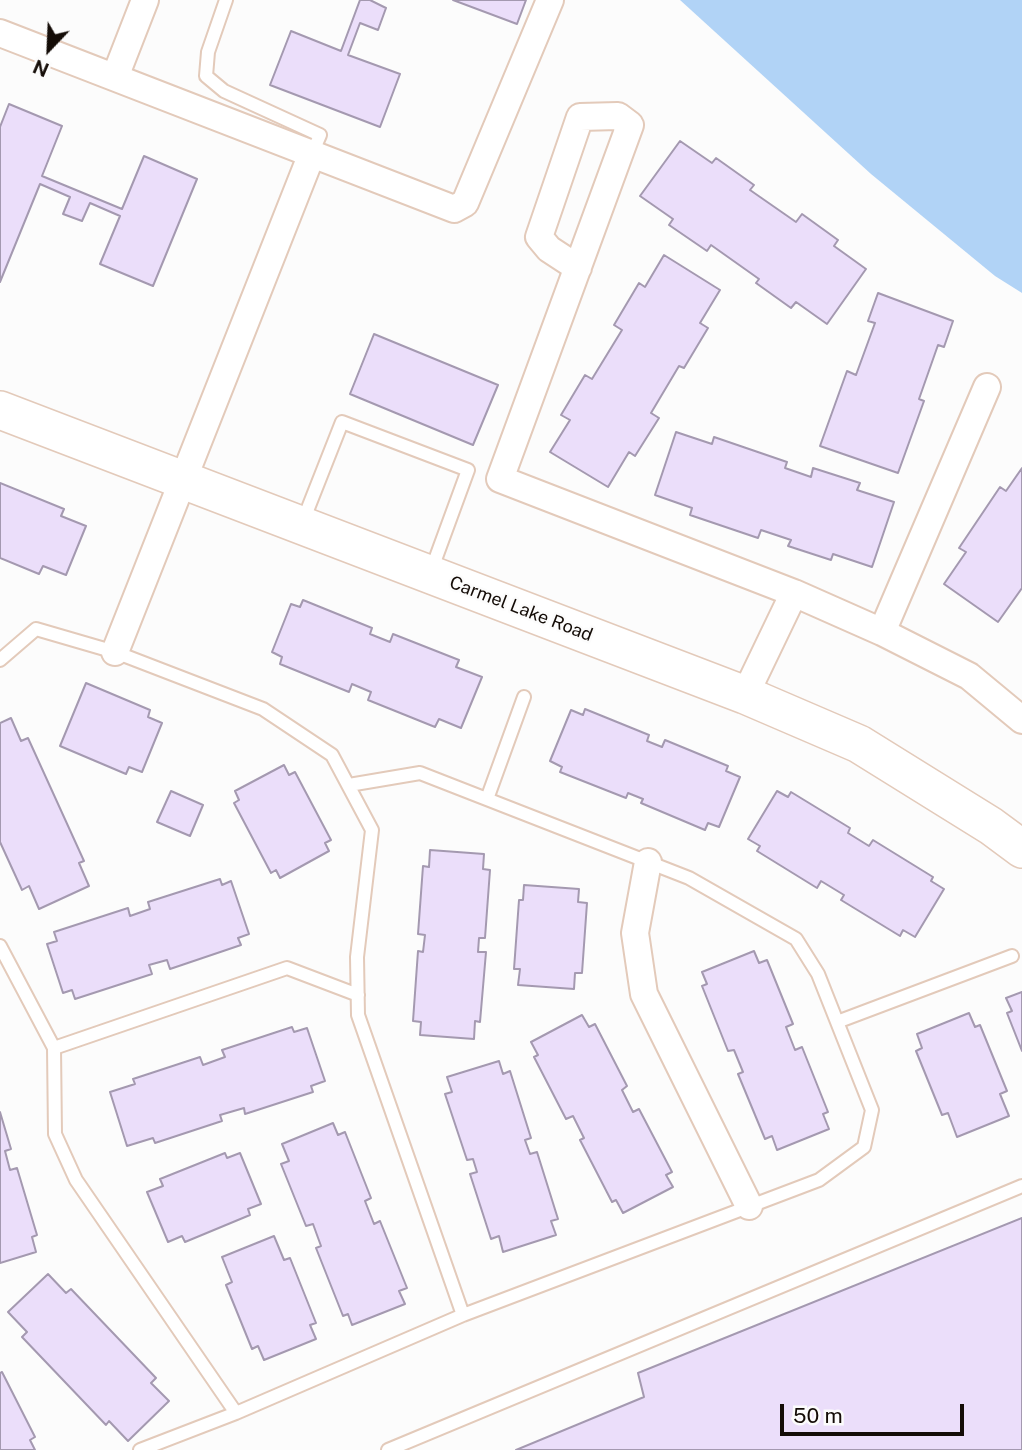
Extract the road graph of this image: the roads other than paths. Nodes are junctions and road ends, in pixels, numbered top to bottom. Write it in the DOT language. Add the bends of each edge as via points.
graph roads {
  1 [pos="145,0"];
  2 [pos="226,0"];
  3 [pos="550,0"];
  4 [pos="0,33"];
  5 [pos="115,77"];
  6 [pos="311,156"];
  7 [pos="578,268"];
  8 [pos="987,387"];
  9 [pos="0,410"];
  10 [pos="182,480"];
  11 [pos="302,526"];
  12 [pos="430,575"];
  13 [pos="794,593"];
  14 [pos="881,632"];
  15 [pos="116,652"];
  16 [pos="2,653"];
  17 [pos="745,695"];
  18 [pos="524,696"];
  19 [pos="1022,720"];
  20 [pos="349,785"];
  21 [pos="487,799"];
  22 [pos="1022,849"];
  23 [pos="648,862"];
  24 [pos="0,946"];
  25 [pos="1013,956"];
  26 [pos="358,995"];
  27 [pos="837,1022"];
  28 [pos="54,1048"];
  29 [pos="1022,1186"];
  30 [pos="748,1206"];
  31 [pos="463,1314"];
  32 [pos="236,1413"];
  33 [pos="140,1450"];
  34 [pos="388,1450"];
  1 -- 5 [label="street"];
  2 -- 6 [label="lane" via="208,51 206,76 224,91 320,135"];
  3 -- 6 [label="street" via="465,203 454,209"];
  4 -- 5 [label="street"];
  5 -- 6 [label="street"];
  6 -- 10 [label="street"];
  7 -- 7 [label="street" via="630,125 618,116 580,117 539,237"];
  7 -- 13 [label="street" via="500,479"];
  8 -- 14 [label="street"];
  9 -- 10 [label="street, Carmel Lake Road"];
  10 -- 11 [label="street, Carmel Lake Road"];
  10 -- 15 [label="street"];
  11 -- 12 [label="street, Carmel Lake Road"];
  11 -- 12 [label="lane" via="342,422 468,470"];
  12 -- 17 [label="street, Carmel Lake Road"];
  13 -- 14 [label="street"];
  13 -- 17 [label="street"];
  14 -- 19 [label="street" via="969,676"];
  15 -- 16 [label="lane" via="36,629"];
  15 -- 20 [label="lane" via="264,709 332,755"];
  17 -- 22 [label="street, Carmel Lake Road" via="859,744"];
  18 -- 21 [label="lane"];
  20 -- 21 [label="lane" via="419,773"];
  20 -- 26 [label="lane" via="372,830 357,957"];
  21 -- 23 [label="lane"];
  23 -- 27 [label="lane" via="689,878 796,939 818,974"];
  23 -- 30 [label="street" via="635,933 644,994"];
  24 -- 28 [label="lane"];
  25 -- 27 [label="lane"];
  26 -- 28 [label="lane" via="287,968"];
  26 -- 31 [label="lane" via="358,1015"];
  27 -- 30 [label="lane" via="872,1110 864,1147 819,1180"];
  28 -- 32 [label="lane" via="55,1134 76,1180"];
  29 -- 34 [label="lane"];
  30 -- 31 [label="lane"];
  31 -- 32 [label="lane"];
  32 -- 33 [label="lane"];
}
